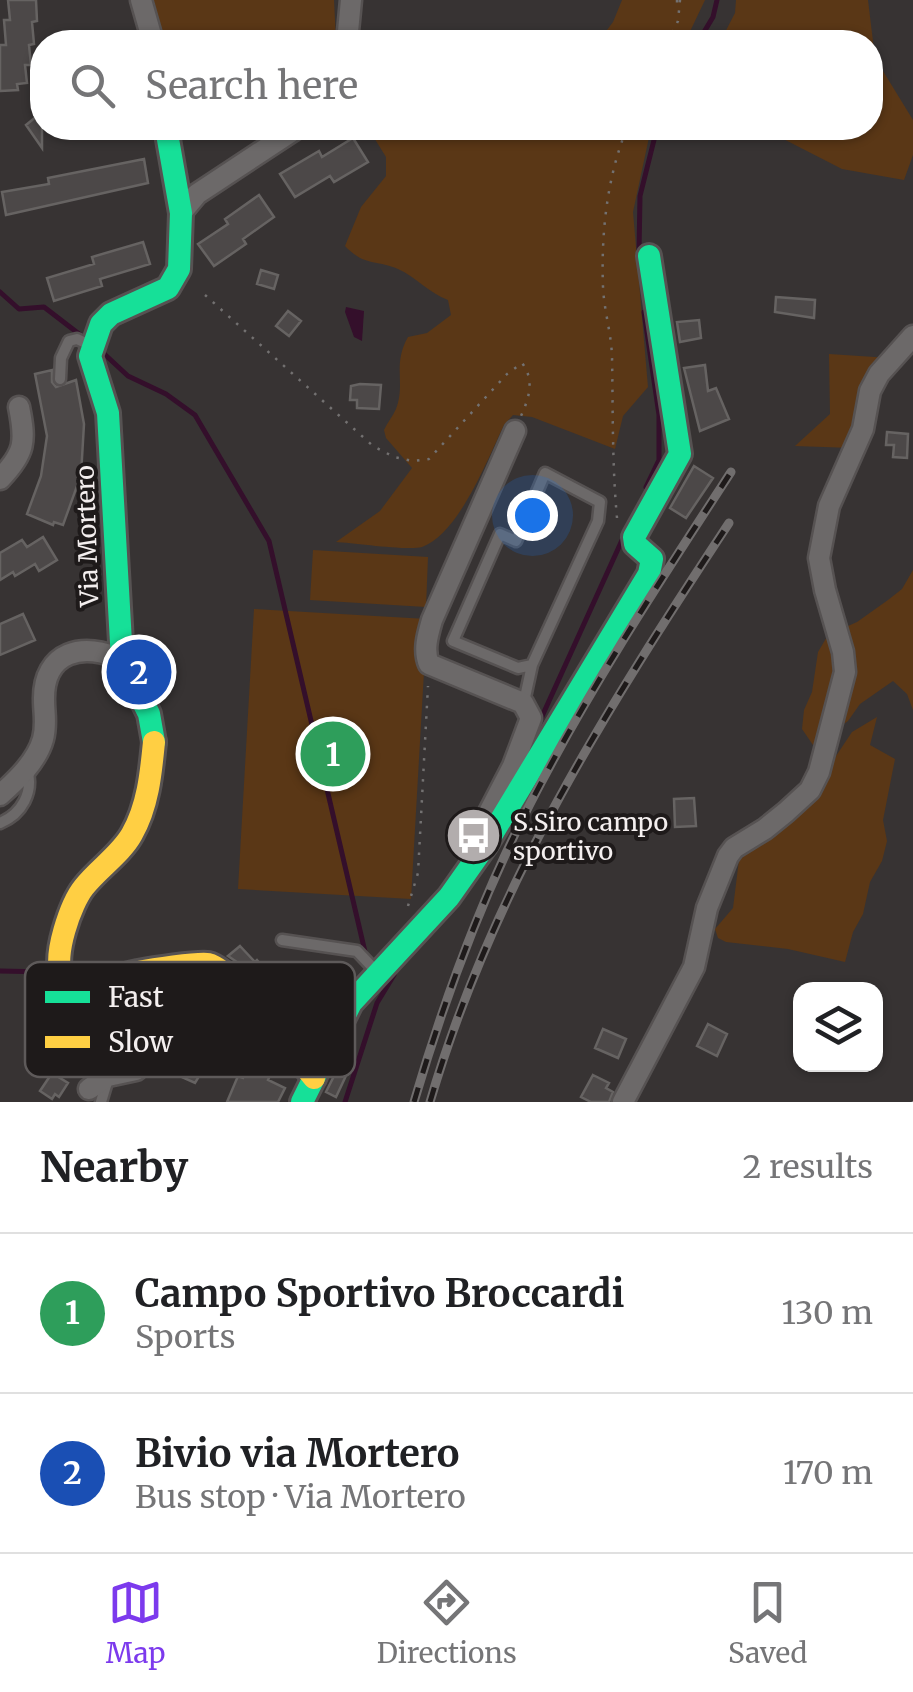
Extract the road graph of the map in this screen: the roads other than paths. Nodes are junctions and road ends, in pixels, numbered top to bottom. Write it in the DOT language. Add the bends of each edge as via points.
graph roads {
  1 [pos="141,0"];
  2 [pos="350,0"];
  3 [pos="150,30"];
  4 [pos="348,30"];
  5 [pos="168,140"];
  6 [pos="279,140"];
  7 [pos="181,214"];
  8 [pos="649,256"];
  9 [pos="913,336"];
  10 [pos="91,346"];
  11 [pos="60,379"];
  12 [pos="19,407"];
  13 [pos="515,431"];
  14 [pos="0,479"];
  15 [pos="122,660"];
  16 [pos="532,665"];
  17 [pos="524,703"];
  18 [pos="27,768"];
  19 [pos="0,794"];
  20 [pos="0,823"];
  21 [pos="484,846"];
  22 [pos="282,940"];
  23 [pos="58,962"];
  24 [pos="386,967"];
  25 [pos="355,999"];
  26 [pos="314,1078"];
  27 [pos="302,1102"];
  28 [pos="623,1102"];
  1 -- 3 [label="street"];
  2 -- 4 [label="street"];
  5 -- 7 [label="street"];
  6 -- 7 [label="street" via="196,194"];
  7 -- 10 [label="street" via="176,280 111,314"];
  8 -- 21 [label="street" via="680,454 634,537 652,559 649,574"];
  9 -- 28 [label="street" via="870,392 863,429 830,506 819,558 845,672 820,772 786,812 728,856 694,967"];
  10 -- 11 [label="lane" via="70,342 60,358"];
  10 -- 15 [label="street, Via Mortero" via="108,414"];
  12 -- 14 [label="street" via="22,446"];
  13 -- 17 [label="street" via="432,620 426,658"];
  15 -- 18 [label="street" via="93,649 66,653 54,665 43,697 42,743"];
  15 -- 23 [label="street, Via Mortero" via="149,714 149,789 132,835 81,890"];
  16 -- 16 [label="lane" via="598,521 600,502 545,473 516,541 500,534 453,641 518,668"];
  16 -- 17 [label="lane"];
  17 -- 21 [label="street" via="531,718 484,820"];
  18 -- 19 [label="street"];
  18 -- 20 [label="lane" via="31,781 24,802"];
  21 -- 24 [label="street"];
  22 -- 24 [label="lane" via="357,950"];
  24 -- 25 [label="street"];
  26 -- 27 [label="street"];
}
